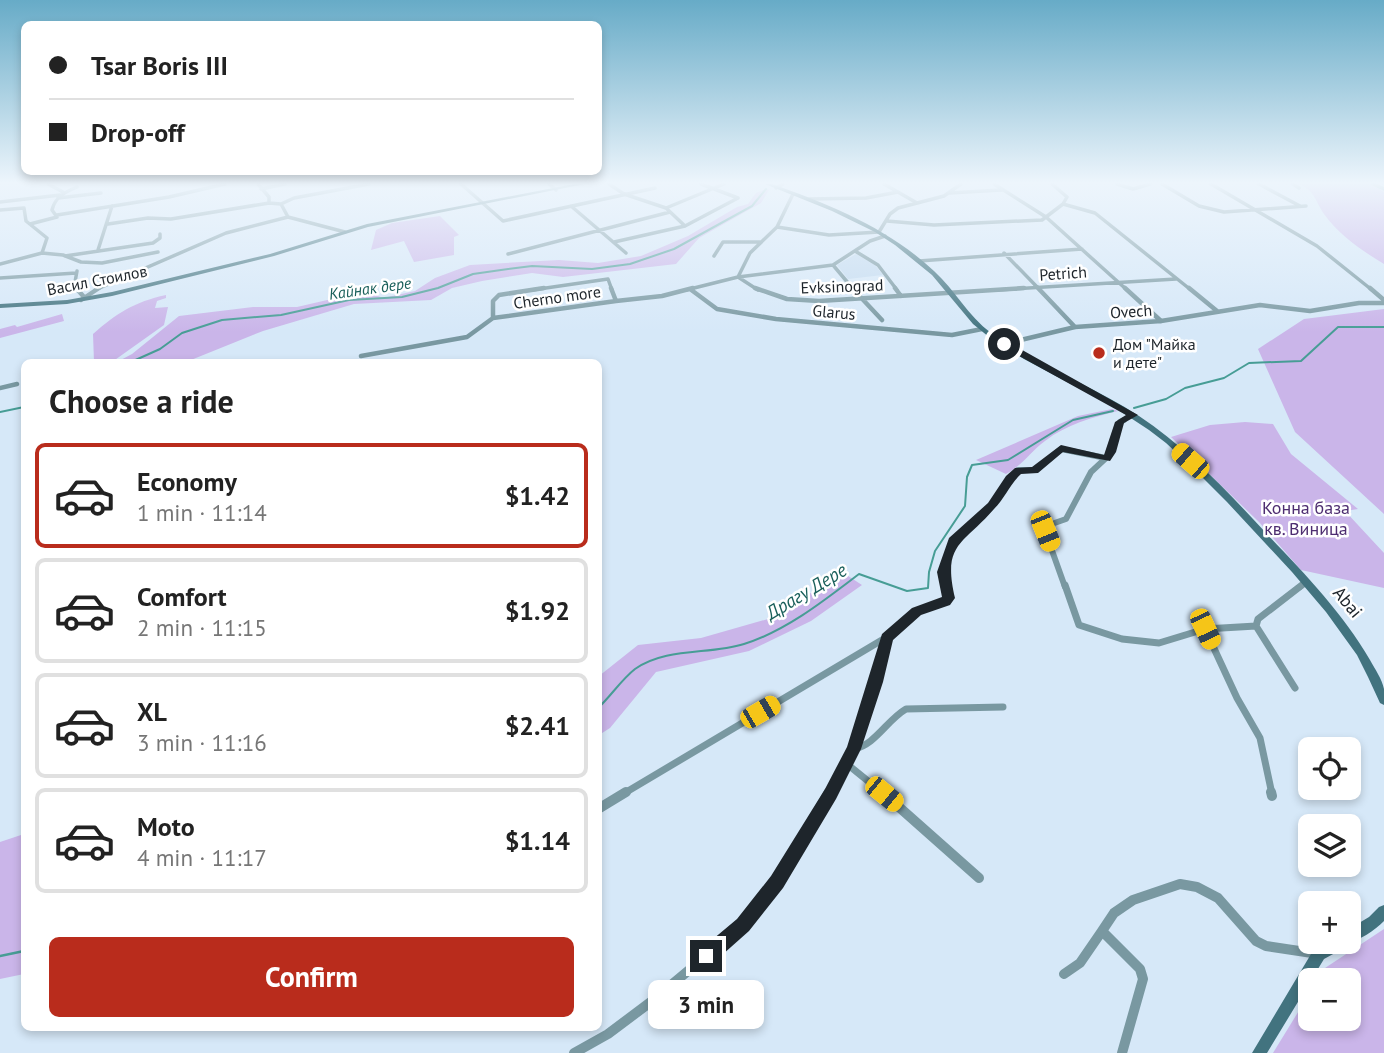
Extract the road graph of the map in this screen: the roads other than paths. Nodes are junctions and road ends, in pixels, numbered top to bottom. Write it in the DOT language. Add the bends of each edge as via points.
graph roads {
  1 [pos="41,233"];
  2 [pos="105,233"];
  3 [pos="230,233"];
  4 [pos="341,233"];
  5 [pos="584,233"];
  6 [pos="604,233"];
  7 [pos="653,233"];
  8 [pos="771,233"];
  9 [pos="815,233"];
  10 [pos="1064,233"];
  11 [pos="1120,233"];
  12 [pos="1295,233"];
  13 [pos="160,234"];
  14 [pos="882,234"];
  15 [pos="614,242"];
  16 [pos="760,242"];
  17 [pos="1082,249"];
  18 [pos="99,250"];
  19 [pos="856,251"];
  20 [pos="42,253"];
  21 [pos="626,253"];
  22 [pos="1004,253"];
  23 [pos="508,254"];
  24 [pos="65,256"];
  25 [pos="713,256"];
  26 [pos="168,258"];
  27 [pos="919,261"];
  28 [pos="81,262"];
  29 [pos="0,264"];
  30 [pos="833,265"];
  31 [pos="76,273"];
  32 [pos="738,277"];
  33 [pos="0,278"];
  34 [pos="1176,279"];
  35 [pos="1118,282"];
  36 [pos="1038,287"];
  37 [pos="690,289"];
  38 [pos="952,293"];
  39 [pos="901,296"];
  40 [pos="82,298"];
  41 [pos="860,298"];
  42 [pos="616,301"];
  43 [pos="1384,302"];
  44 [pos="0,306"];
  45 [pos="1217,311"];
  46 [pos="493,318"];
  47 [pos="882,320"];
  48 [pos="1161,321"];
  49 [pos="1075,327"];
  50 [pos="982,329"];
  51 [pos="1004,344"];
  52 [pos="361,356"];
  53 [pos="17,384"];
  54 [pos="0,388"];
  55 [pos="1133,415"];
  56 [pos="1106,458"];
  57 [pos="1306,582"];
  58 [pos="1256,626"];
  59 [pos="1205,629"];
  60 [pos="887,637"];
  61 [pos="1295,688"];
  62 [pos="1384,700"];
  63 [pos="1003,707"];
  64 [pos="854,749"];
  65 [pos="847,764"];
  66 [pos="1272,796"];
  67 [pos="602,807"];
  68 [pos="979,878"];
  69 [pos="1384,912"];
  70 [pos="1361,930"];
  71 [pos="1102,931"];
  72 [pos="1298,950"];
  73 [pos="1319,954"];
  74 [pos="1064,974"];
  75 [pos="574,1053"];
  76 [pos="1122,1053"];
  77 [pos="1259,1053"];
  1 -- 20 [label="street" via="47,238"];
  2 -- 18 [label="street"];
  3 -- 26 [label="street"];
  4 -- 40 [label="street, Васил Стоилов" via="272,255"];
  5 -- 23 [label="street"];
  6 -- 15 [label="street"];
  7 -- 15 [label="street"];
  8 -- 16 [label="street"];
  9 -- 14 [label="street"];
  10 -- 17 [label="street"];
  11 -- 34 [label="street"];
  12 -- 43 [label="street"];
  13 -- 18 [label="street" via="153,243"];
  14 -- 19 [label="street"];
  14 -- 27 [label="street, Abai"];
  15 -- 21 [label="street"];
  16 -- 25 [label="street" via="723,242"];
  16 -- 32 [label="street"];
  17 -- 22 [label="street"];
  17 -- 35 [label="street"];
  18 -- 24 [label="street"];
  19 -- 30 [label="street"];
  19 -- 39 [label="street" via="878,265"];
  20 -- 24 [label="street"];
  20 -- 29 [label="street"];
  22 -- 27 [label="street"];
  22 -- 36 [label="street"];
  24 -- 28 [label="street"];
  26 -- 28 [label="street" via="158,250 110,262"];
  26 -- 40 [label="street"];
  27 -- 38 [label="street, Abai"];
  28 -- 31 [label="street"];
  30 -- 32 [label="street, Cherno more"];
  30 -- 41 [label="street"];
  31 -- 33 [label="street"];
  31 -- 40 [label="street" via="74,283"];
  32 -- 37 [label="street, Cherno more"];
  32 -- 41 [label="street, Evksinograd" via="758,290 788,299"];
  34 -- 35 [label="street, Petrich"];
  34 -- 45 [label="street"];
  35 -- 36 [label="street, Petrich"];
  35 -- 48 [label="street"];
  36 -- 38 [label="street, Petrich"];
  36 -- 49 [label="street"];
  37 -- 42 [label="street, Cherno more"];
  37 -- 50 [label="street, Glarus" via="717,309 776,318 952,335"];
  38 -- 39 [label="street, Evksinograd"];
  38 -- 50 [label="street, Abai"];
  39 -- 41 [label="street, Evksinograd"];
  40 -- 44 [label="street, Васил Стоилов"];
  41 -- 47 [label="street"];
  42 -- 46 [label="street, Cherno more"];
  42 -- 46 [label="street, Cherno more" via="608,279 499,295 493,302"];
  43 -- 45 [label="street, Ovech" via="1310,311 1260,306"];
  45 -- 48 [label="street, Ovech"];
  46 -- 52 [label="street" via="467,337"];
  48 -- 49 [label="street, Ovech"];
  49 -- 51 [label="street, Ovech"];
  50 -- 51 [label="street, Abai"];
  51 -- 55 [label="street, Abai"];
  53 -- 54 [label="street"];
  55 -- 56 [label="street" via="1120,422"];
  55 -- 57 [label="street, Abai" via="1217,486"];
  56 -- 59 [label="street" via="1091,472 1066,519 1046,526 1045,531 1079,625 1122,639 1159,643"];
  56 -- 60 [label="street" via="1061,449 1035,470 1018,470 992,506 954,541 943,572 949,593 946,602 916,612"];
  57 -- 58 [label="street" via="1258,619"];
  57 -- 62 [label="street, Abai" via="1352,637"];
  58 -- 59 [label="street"];
  58 -- 61 [label="street"];
  59 -- 66 [label="street" via="1260,738"];
  60 -- 64 [label="street"];
  60 -- 67 [label="street"];
  63 -- 64 [label="street" via="906,709 892,717 865,747"];
  64 -- 65 [label="street"];
  65 -- 68 [label="street"];
  65 -- 75 [label="street" via="777,882 743,925 652,1001"];
  69 -- 70 [label="street"];
  71 -- 72 [label="street" via="1114,913 1133,900 1180,884 1218,898 1256,941"];
  71 -- 74 [label="street" via="1080,963"];
  71 -- 76 [label="street" via="1140,969 1143,979"];
  73 -- 77 [label="street"];
}
